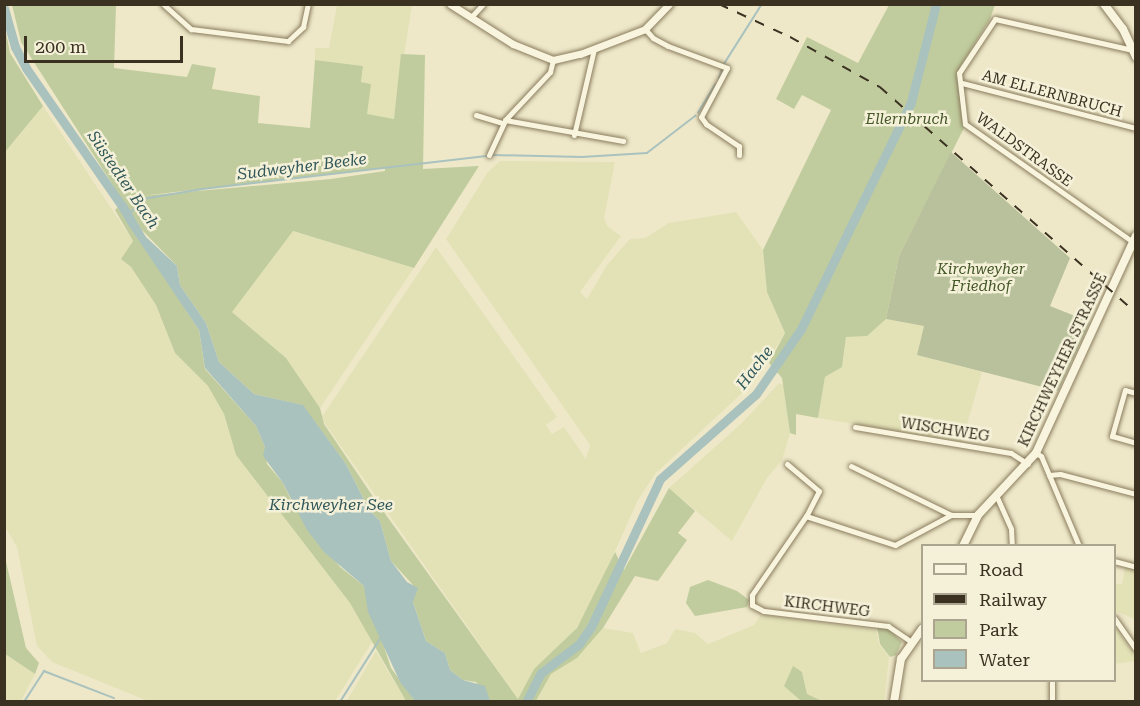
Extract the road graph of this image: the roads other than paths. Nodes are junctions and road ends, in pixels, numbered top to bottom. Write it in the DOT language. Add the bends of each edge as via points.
graph roads {
  1 [pos="163,4"];
  2 [pos="308,4"];
  3 [pos="450,4"];
  4 [pos="483,4"];
  5 [pos="669,4"];
  6 [pos="1104,4"];
  7 [pos="472,16"];
  8 [pos="645,28"];
  9 [pos="594,49"];
  10 [pos="1134,54"];
  11 [pos="553,60"];
  12 [pos="962,83"];
  13 [pos="476,115"];
  14 [pos="504,122"];
  15 [pos="1136,128"];
  16 [pos="574,135"];
  17 [pos="623,141"];
  18 [pos="489,155"];
  19 [pos="739,155"];
  20 [pos="1134,239"];
  21 [pos="1136,393"];
  22 [pos="855,427"];
  23 [pos="1136,443"];
  24 [pos="1036,453"];
  25 [pos="787,464"];
  26 [pos="1028,464"];
  27 [pos="851,466"];
  28 [pos="1049,475"];
  29 [pos="1136,494"];
  30 [pos="996,495"];
  31 [pos="951,515"];
  32 [pos="978,515"];
  33 [pos="806,516"];
  34 [pos="964,544"];
  35 [pos="1012,544"];
  36 [pos="1078,544"];
  37 [pos="1116,562"];
  38 [pos="1136,567"];
  39 [pos="1116,621"];
  40 [pos="921,630"];
  41 [pos="912,642"];
  42 [pos="1136,649"];
  43 [pos="1052,682"];
  44 [pos="894,702"];
  45 [pos="1052,702"];
  1 -- 2 [label="street" via="191,28 288,41 303,27"];
  3 -- 7 [label="street"];
  4 -- 7 [label="street"];
  5 -- 8 [label="street"];
  6 -- 10 [label="main road"];
  7 -- 11 [label="street" via="528,52"];
  8 -- 9 [label="street"];
  8 -- 19 [label="street" via="668,46 724,67 701,117 740,146"];
  9 -- 11 [label="street"];
  9 -- 16 [label="street"];
  10 -- 12 [label="street, WALDSTRASSE" via="999,19 992,21 961,67"];
  11 -- 14 [label="street" via="550,72"];
  12 -- 15 [label="street, AM ELLERNBRUCH"];
  12 -- 20 [label="street, WALDSTRASSE" via="965,124"];
  13 -- 14 [label="street"];
  14 -- 16 [label="street"];
  14 -- 18 [label="street"];
  16 -- 17 [label="street"];
  20 -- 24 [label="main road, KIRCHWEYHER STRASSE"];
  21 -- 23 [label="street" via="1125,390 1112,436"];
  22 -- 26 [label="street, WISCHWEG" via="1011,453"];
  24 -- 26 [label="main road, KIRCHWEYHER STRASSE"];
  24 -- 28 [label="street"];
  25 -- 33 [label="street" via="819,491"];
  26 -- 30 [label="main road, KIRCHWEYHER STRASSE"];
  27 -- 31 [label="street"];
  28 -- 29 [label="street" via="1060,474"];
  28 -- 36 [label="street"];
  30 -- 32 [label="main road, KIRCHWEYHER STRASSE"];
  30 -- 35 [label="street" via="1011,529"];
  31 -- 32 [label="street"];
  31 -- 33 [label="street" via="895,544"];
  32 -- 34 [label="main road, KIRCHWEYHER STRASSE"];
  33 -- 41 [label="street, KIRCHWEG" via="754,591 750,603 764,611 888,626"];
  37 -- 38 [label="street"];
  39 -- 42 [label="street"];
  40 -- 41 [label="main road"];
  41 -- 44 [label="main road" via="901,659"];
  43 -- 45 [label="street"];
}
